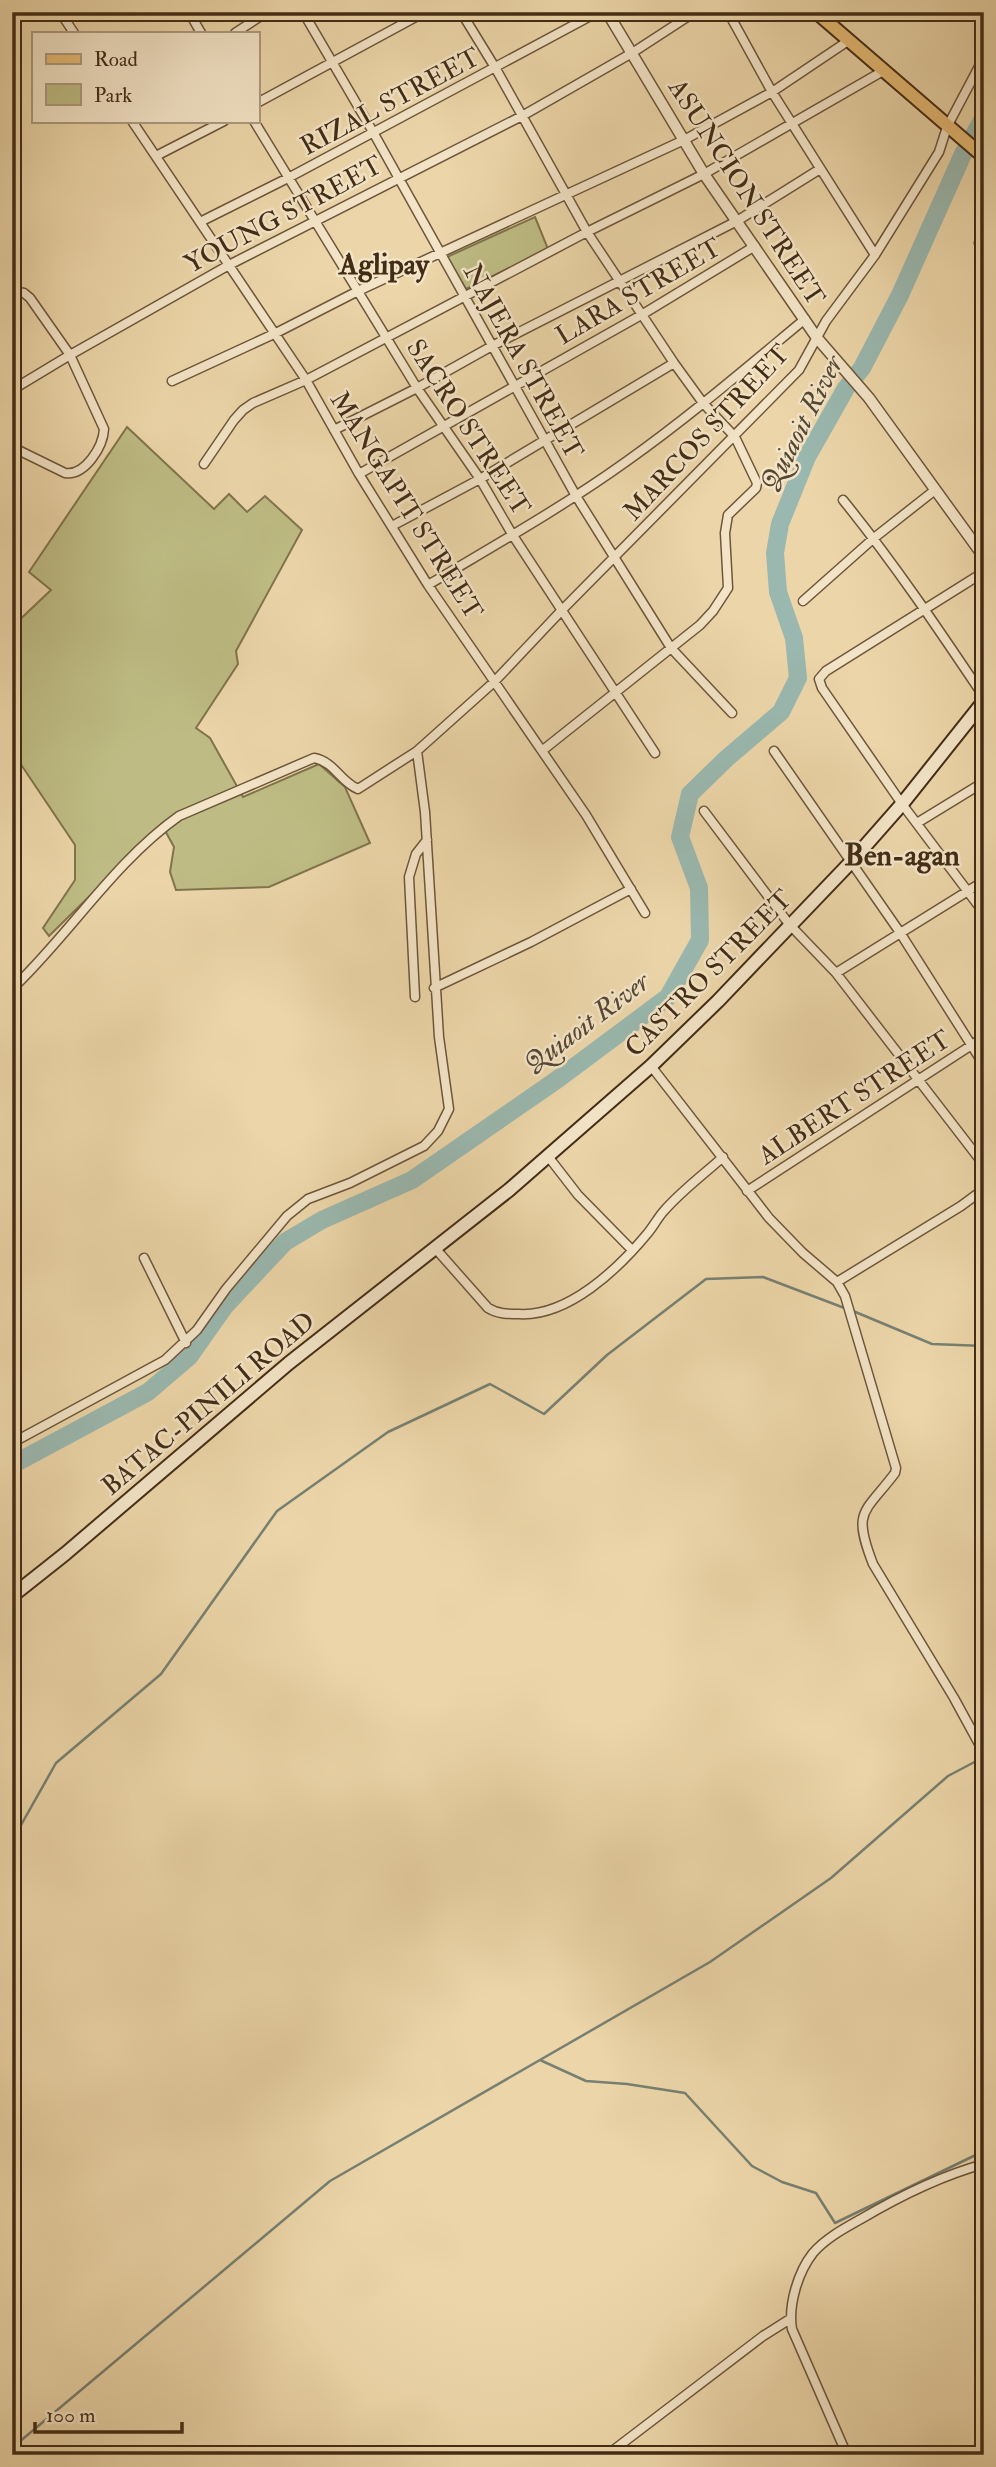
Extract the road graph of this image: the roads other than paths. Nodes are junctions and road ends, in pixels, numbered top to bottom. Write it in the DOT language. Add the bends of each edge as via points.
graph roads {
  1 [pos="19,12"];
  2 [pos="204,12"];
  3 [pos="267,12"];
  4 [pos="303,12"];
  5 [pos="425,12"];
  6 [pos="461,12"];
  7 [pos="598,12"];
  8 [pos="607,12"];
  9 [pos="695,12"];
  10 [pos="728,12"];
  11 [pos="816,12"];
  12 [pos="65,14"];
  13 [pos="12,16"];
  14 [pos="191,16"];
  15 [pos="74,32"];
  16 [pos="200,32"];
  17 [pos="236,32"];
  18 [pos="848,41"];
  19 [pos="632,53"];
  20 [pos="984,57"];
  21 [pos="332,62"];
  22 [pos="496,69"];
  23 [pos="883,71"];
  24 [pos="772,92"];
  25 [pos="259,102"];
  26 [pos="522,116"];
  27 [pos="133,122"];
  28 [pos="223,122"];
  29 [pos="255,122"];
  30 [pos="793,124"];
  31 [pos="952,130"];
  32 [pos="373,132"];
  33 [pos="684,140"];
  34 [pos="156,156"];
  35 [pos="983,157"];
  36 [pos="820,169"];
  37 [pos="704,174"];
  38 [pos="398,177"];
  39 [pos="288,178"];
  40 [pos="566,195"];
  41 [pos="316,221"];
  42 [pos="737,221"];
  43 [pos="200,222"];
  44 [pos="984,224"];
  45 [pos="587,232"];
  46 [pos="755,246"];
  47 [pos="440,254"];
  48 [pos="875,256"];
  49 [pos="984,258"];
  50 [pos="229,265"];
  51 [pos="619,280"];
  52 [pos="12,291"];
  53 [pos="358,291"];
  54 [pos="464,298"];
  55 [pos="643,314"];
  56 [pos="805,319"];
  57 [pos="276,333"];
  58 [pos="387,337"];
  59 [pos="817,338"];
  60 [pos="492,346"];
  61 [pos="70,355"];
  62 [pos="674,363"];
  63 [pos="306,380"];
  64 [pos="172,382"];
  65 [pos="514,387"];
  66 [pos="418,388"];
  67 [pos="12,390"];
  68 [pos="704,403"];
  69 [pos="443,427"];
  70 [pos="334,430"];
  71 [pos="735,437"];
  72 [pos="546,440"];
  73 [pos="12,447"];
  74 [pos="204,464"];
  75 [pos="359,474"];
  76 [pos="480,479"];
  77 [pos="935,490"];
  78 [pos="576,496"];
  79 [pos="843,500"];
  80 [pos="392,526"];
  81 [pos="512,534"];
  82 [pos="874,538"];
  83 [pos="984,557"];
  84 [pos="614,558"];
  85 [pos="984,572"];
  86 [pos="428,585"];
  87 [pos="803,601"];
  88 [pos="925,609"];
  89 [pos="562,610"];
  90 [pos="671,648"];
  91 [pos="494,682"];
  92 [pos="615,692"];
  93 [pos="984,699"];
  94 [pos="732,713"];
  95 [pos="543,750"];
  96 [pos="417,751"];
  97 [pos="774,751"];
  98 [pos="655,753"];
  99 [pos="984,782"];
  100 [pos="902,804"];
  101 [pos="704,811"];
  102 [pos="916,823"];
  103 [pos="427,840"];
  104 [pos="850,862"];
  105 [pos="984,881"];
  106 [pos="631,889"];
  107 [pos="967,891"];
  108 [pos="645,913"];
  109 [pos="984,914"];
  110 [pos="789,924"];
  111 [pos="899,931"];
  112 [pos="836,972"];
  113 [pos="434,988"];
  114 [pos="12,989"];
  115 [pos="415,997"];
  116 [pos="984,1038"];
  117 [pos="972,1046"];
  118 [pos="984,1065"];
  119 [pos="651,1066"];
  120 [pos="919,1079"];
  121 [pos="547,1155"];
  122 [pos="723,1157"];
  123 [pos="984,1165"];
  124 [pos="984,1189"];
  125 [pos="747,1191"];
  126 [pos="435,1248"];
  127 [pos="632,1250"];
  128 [pos="144,1258"];
  129 [pos="838,1282"];
  130 [pos="187,1343"];
  131 [pos="12,1443"];
  132 [pos="12,1595"];
  133 [pos="982,1751"];
  134 [pos="984,2164"];
  135 [pos="790,2319"];
  136 [pos="607,2455"];
  137 [pos="847,2455"];
  1 -- 13 [label="street"];
  2 -- 14 [label="street"];
  3 -- 17 [label="street"];
  4 -- 21 [label="street, NAJERA STREET"];
  5 -- 21 [label="street"];
  6 -- 22 [label="street"];
  7 -- 22 [label="street, RIZAL STREET"];
  8 -- 19 [label="street, ASUNCION STREET"];
  9 -- 19 [label="street, YOUNG STREET"];
  10 -- 24 [label="street"];
  11 -- 18 [label="main road"];
  12 -- 15 [label="street"];
  14 -- 16 [label="street"];
  18 -- 23 [label="main road"];
  18 -- 24 [label="street"];
  19 -- 26 [label="street, YOUNG STREET"];
  19 -- 33 [label="street, ASUNCION STREET"];
  20 -- 31 [label="street, MARCOS STREET"];
  21 -- 25 [label="street"];
  21 -- 32 [label="street, NAJERA STREET"];
  22 -- 26 [label="street"];
  22 -- 32 [label="street, RIZAL STREET"];
  23 -- 30 [label="street"];
  23 -- 31 [label="main road"];
  24 -- 30 [label="street"];
  24 -- 33 [label="street"];
  26 -- 38 [label="street, YOUNG STREET"];
  26 -- 40 [label="street"];
  27 -- 34 [label="street, MANGAPIT STREET"];
  28 -- 34 [label="street"];
  29 -- 39 [label="street, SACRO STREET"];
  30 -- 36 [label="street"];
  30 -- 37 [label="street"];
  31 -- 35 [label="main road"];
  31 -- 48 [label="street, MARCOS STREET"];
  32 -- 38 [label="street, NAJERA STREET"];
  32 -- 39 [label="street, RIZAL STREET"];
  33 -- 37 [label="street, ASUNCION STREET"];
  33 -- 40 [label="street"];
  34 -- 43 [label="street, MANGAPIT STREET"];
  36 -- 42 [label="street"];
  36 -- 48 [label="street"];
  37 -- 42 [label="street, ASUNCION STREET"];
  37 -- 45 [label="street"];
  38 -- 41 [label="street, YOUNG STREET"];
  38 -- 47 [label="street, NAJERA STREET"];
  39 -- 41 [label="street, SACRO STREET"];
  39 -- 43 [label="street, RIZAL STREET"];
  40 -- 45 [label="street"];
  40 -- 47 [label="street"];
  41 -- 50 [label="street, YOUNG STREET"];
  41 -- 53 [label="street, SACRO STREET"];
  42 -- 46 [label="street, ASUNCION STREET"];
  42 -- 51 [label="street"];
  43 -- 50 [label="street, MANGAPIT STREET"];
  44 -- 49 [label="street" via="979,243"];
  45 -- 51 [label="street"];
  45 -- 54 [label="street"];
  46 -- 55 [label="street, LARA STREET"];
  46 -- 56 [label="street, ASUNCION STREET"];
  47 -- 53 [label="street"];
  47 -- 54 [label="street, NAJERA STREET"];
  48 -- 59 [label="street, MARCOS STREET"];
  50 -- 57 [label="street, MANGAPIT STREET"];
  50 -- 61 [label="street, YOUNG STREET"];
  51 -- 55 [label="street"];
  51 -- 60 [label="street"];
  52 -- 61 [label="street" via="30,298"];
  53 -- 57 [label="street"];
  53 -- 58 [label="street, SACRO STREET"];
  54 -- 58 [label="street"];
  54 -- 60 [label="street, NAJERA STREET"];
  55 -- 62 [label="street"];
  55 -- 65 [label="street, LARA STREET"];
  56 -- 59 [label="street, ASUNCION STREET"];
  56 -- 68 [label="street"];
  57 -- 63 [label="street, MANGAPIT STREET"];
  57 -- 64 [label="street"];
  58 -- 63 [label="street"];
  58 -- 66 [label="street, SACRO STREET"];
  59 -- 71 [label="street, MARCOS STREET" via="799,370"];
  59 -- 77 [label="street, ASUNCION STREET" via="859,386"];
  60 -- 65 [label="street, NAJERA STREET"];
  60 -- 66 [label="street"];
  61 -- 67 [label="street, YOUNG STREET"];
  61 -- 73 [label="street" via="104,429 91,459 72,474"];
  62 -- 68 [label="street"];
  62 -- 72 [label="street"];
  63 -- 70 [label="street, MANGAPIT STREET"];
  63 -- 74 [label="street" via="243,410"];
  65 -- 69 [label="street, LARA STREET"];
  65 -- 72 [label="street, NAJERA STREET"];
  66 -- 69 [label="street, SACRO STREET"];
  66 -- 70 [label="street"];
  68 -- 71 [label="street"];
  68 -- 78 [label="street"];
  69 -- 75 [label="street, LARA STREET"];
  69 -- 76 [label="street, SACRO STREET"];
  70 -- 75 [label="street, MANGAPIT STREET"];
  71 -- 84 [label="street, MARCOS STREET"];
  71 -- 90 [label="street" via="757,482 727,518 728,588 700,625"];
  72 -- 76 [label="street"];
  72 -- 78 [label="street, NAJERA STREET"];
  75 -- 80 [label="street, MANGAPIT STREET"];
  76 -- 80 [label="street"];
  76 -- 81 [label="street, SACRO STREET"];
  77 -- 82 [label="street"];
  77 -- 83 [label="street, ASUNCION STREET"];
  78 -- 81 [label="street"];
  78 -- 84 [label="street, NAJERA STREET"];
  79 -- 82 [label="street"];
  80 -- 86 [label="street, MANGAPIT STREET"];
  81 -- 86 [label="street"];
  81 -- 89 [label="street, SACRO STREET"];
  82 -- 87 [label="street"];
  82 -- 88 [label="street"];
  84 -- 89 [label="street, MARCOS STREET"];
  84 -- 90 [label="street, NAJERA STREET"];
  85 -- 88 [label="street"];
  86 -- 91 [label="street, MANGAPIT STREET"];
  88 -- 93 [label="street"];
  88 -- 100 [label="street" via="819,679"];
  89 -- 91 [label="street, MARCOS STREET"];
  89 -- 92 [label="street, SACRO STREET"];
  90 -- 92 [label="street"];
  90 -- 94 [label="street, NAJERA STREET"];
  91 -- 95 [label="street, MANGAPIT STREET"];
  91 -- 96 [label="street, MARCOS STREET"];
  92 -- 95 [label="street"];
  92 -- 98 [label="street, SACRO STREET"];
  93 -- 100 [label="main road, CASTRO STREET"];
  95 -- 106 [label="street, MANGAPIT STREET"];
  96 -- 103 [label="street"];
  96 -- 114 [label="street, MARCOS STREET" via="358,789 334,767 314,758 179,816 109,881 43,960"];
  97 -- 104 [label="street"];
  99 -- 102 [label="street"];
  100 -- 102 [label="street"];
  100 -- 104 [label="main road, CASTRO STREET"];
  101 -- 110 [label="street"];
  102 -- 107 [label="street"];
  103 -- 113 [label="street"];
  103 -- 115 [label="street" via="416,854 409,877"];
  104 -- 110 [label="main road, CASTRO STREET"];
  104 -- 111 [label="street"];
  105 -- 107 [label="street"];
  106 -- 108 [label="street, MANGAPIT STREET"];
  106 -- 113 [label="street"];
  107 -- 109 [label="street"];
  107 -- 111 [label="street"];
  110 -- 112 [label="street"];
  110 -- 119 [label="main road, CASTRO STREET"];
  111 -- 112 [label="street"];
  111 -- 117 [label="street"];
  112 -- 120 [label="street"];
  113 -- 130 [label="street" via="449,1109 438,1131 424,1146 308,1199 287,1216"];
  116 -- 117 [label="street, ALBERT STREET"];
  117 -- 118 [label="street"];
  117 -- 120 [label="street, ALBERT STREET"];
  119 -- 121 [label="main road, CASTRO STREET"];
  119 -- 122 [label="street"];
  120 -- 123 [label="street"];
  120 -- 125 [label="street, ALBERT STREET"];
  121 -- 126 [label="main road, CASTRO STREET"];
  121 -- 127 [label="street" via="578,1195"];
  122 -- 125 [label="street"];
  122 -- 127 [label="street" via="681,1193"];
  124 -- 129 [label="street"];
  125 -- 129 [label="street" via="786,1237"];
  126 -- 127 [label="street" via="488,1308 530,1315 585,1292"];
  126 -- 132 [label="main road, BATAC-PINILI ROAD" via="299,1355"];
  128 -- 130 [label="street"];
  129 -- 133 [label="street" via="858,1334 896,1468 868,1505 861,1526 864,1541"];
  130 -- 131 [label="street" via="165,1360"];
  134 -- 135 [label="street" via="904,2193 823,2243 803,2269"];
  135 -- 136 [label="street"];
  135 -- 137 [label="street"];
}
